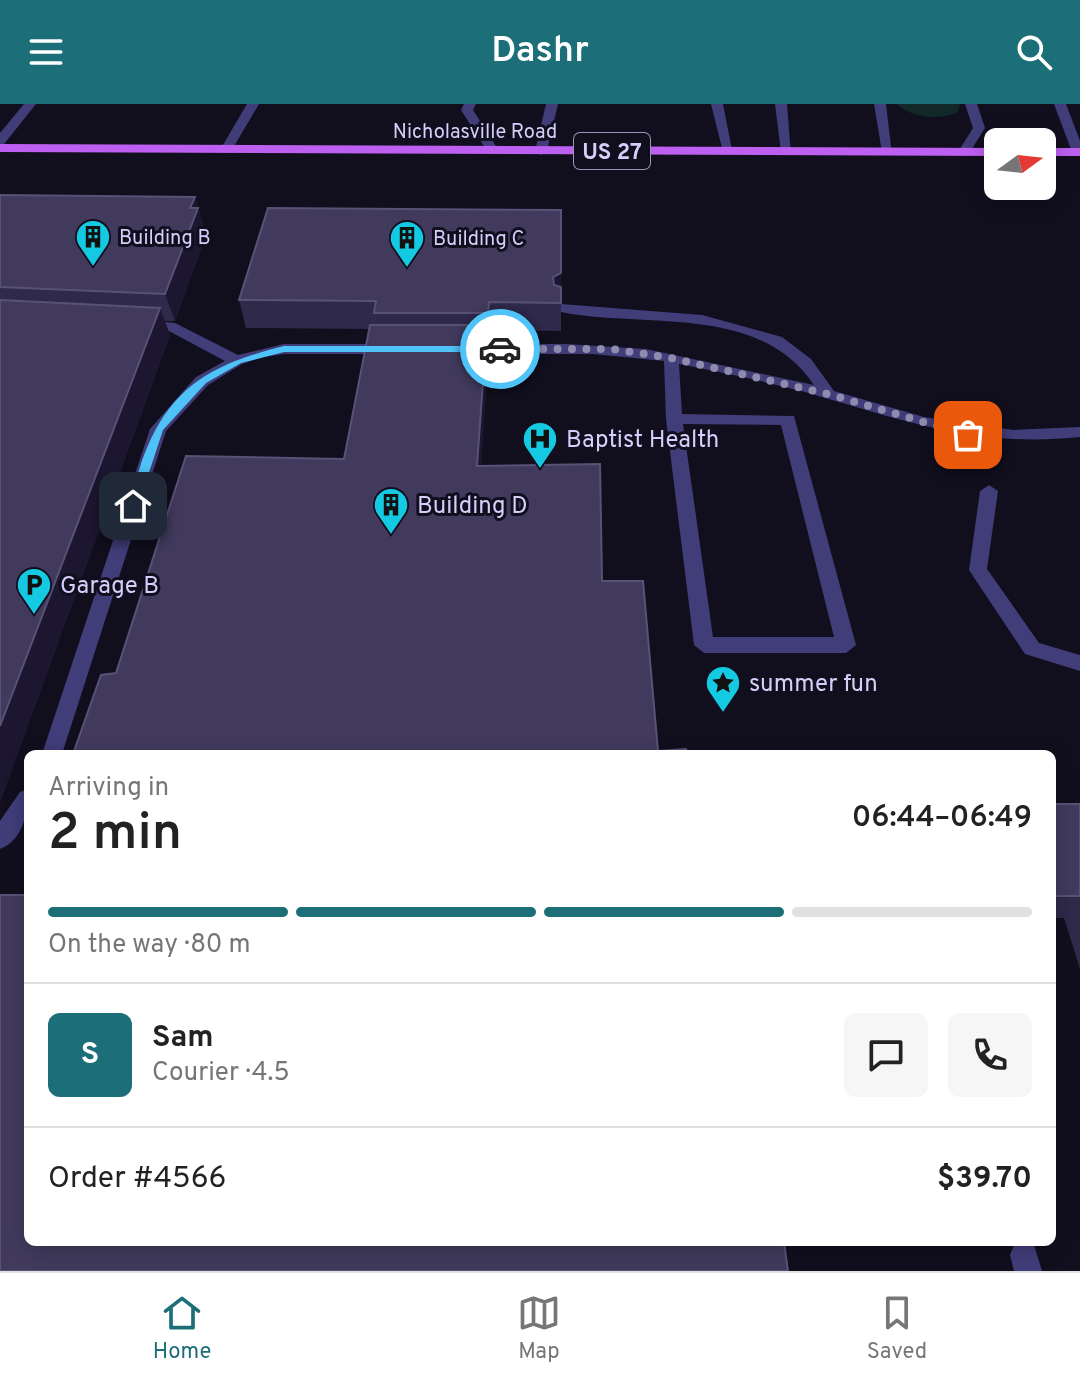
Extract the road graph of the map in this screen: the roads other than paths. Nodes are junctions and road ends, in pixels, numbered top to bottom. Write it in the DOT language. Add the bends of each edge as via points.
graph roads {
  1 [pos="30,104"];
  2 [pos="253,104"];
  3 [pos="470,104"];
  4 [pos="552,104"];
  5 [pos="717,104"];
  6 [pos="781,104"];
  7 [pos="880,104"];
  8 [pos="971,104"];
  9 [pos="1060,104"];
  10 [pos="0,141"];
  11 [pos="0,148"];
  12 [pos="226,150"];
  13 [pos="493,151"];
  14 [pos="541,151"];
  15 [pos="729,152"];
  16 [pos="787,152"];
  17 [pos="888,152"];
  18 [pos="964,152"];
  19 [pos="984,152"];
  20 [pos="1056,152"];
  21 [pos="1079,152"];
  22 [pos="561,308"];
  23 [pos="126,323"];
  24 [pos="298,328"];
  25 [pos="293,349"];
  26 [pos="405,349"];
  27 [pos="437,349"];
  28 [pos="671,358"];
  29 [pos="237,361"];
  30 [pos="828,394"];
  31 [pos="674,419"];
  32 [pos="1080,432"];
  33 [pos="989,491"];
  34 [pos="1080,663"];
  35 [pos="53,750"];
  36 [pos="24,805"];
  37 [pos="0,839"];
  1 -- 10 [label="street"];
  2 -- 12 [label="street"];
  3 -- 13 [label="street" via="467,110"];
  4 -- 14 [label="street"];
  5 -- 15 [label="street"];
  6 -- 16 [label="street"];
  7 -- 17 [label="street"];
  8 -- 18 [label="street" via="979,128"];
  9 -- 21 [label="street"];
  11 -- 12 [label="main road, Nicholasville Road / US 27"];
  12 -- 13 [label="main road, Nicholasville Road / US 27"];
  13 -- 14 [label="main road, Nicholasville Road / US 27"];
  14 -- 15 [label="main road, Nicholasville Road / US 27"];
  15 -- 16 [label="main road, Nicholasville Road / US 27"];
  16 -- 17 [label="main road, Nicholasville Road / US 27"];
  17 -- 18 [label="main road, Nicholasville Road / US 27"];
  18 -- 19 [label="main road, Nicholasville Road / US 27"];
  20 -- 21 [label="main road"];
  22 -- 30 [label="street" via="702,319 777,340 806,362"];
  23 -- 29 [label="street" via="170,326"];
  24 -- 25 [label="street"];
  25 -- 26 [label="street"];
  25 -- 29 [label="street"];
  27 -- 28 [label="street" via="612,349"];
  28 -- 30 [label="street"];
  28 -- 31 [label="street"];
  29 -- 35 [label="street" via="202,381 158,429"];
  30 -- 32 [label="street" via="968,435 1045,437"];
  31 -- 31 [label="street" via="704,645 846,645 788,420"];
  33 -- 34 [label="street" via="978,570 1032,649"];
  36 -- 37 [label="street"];
}
